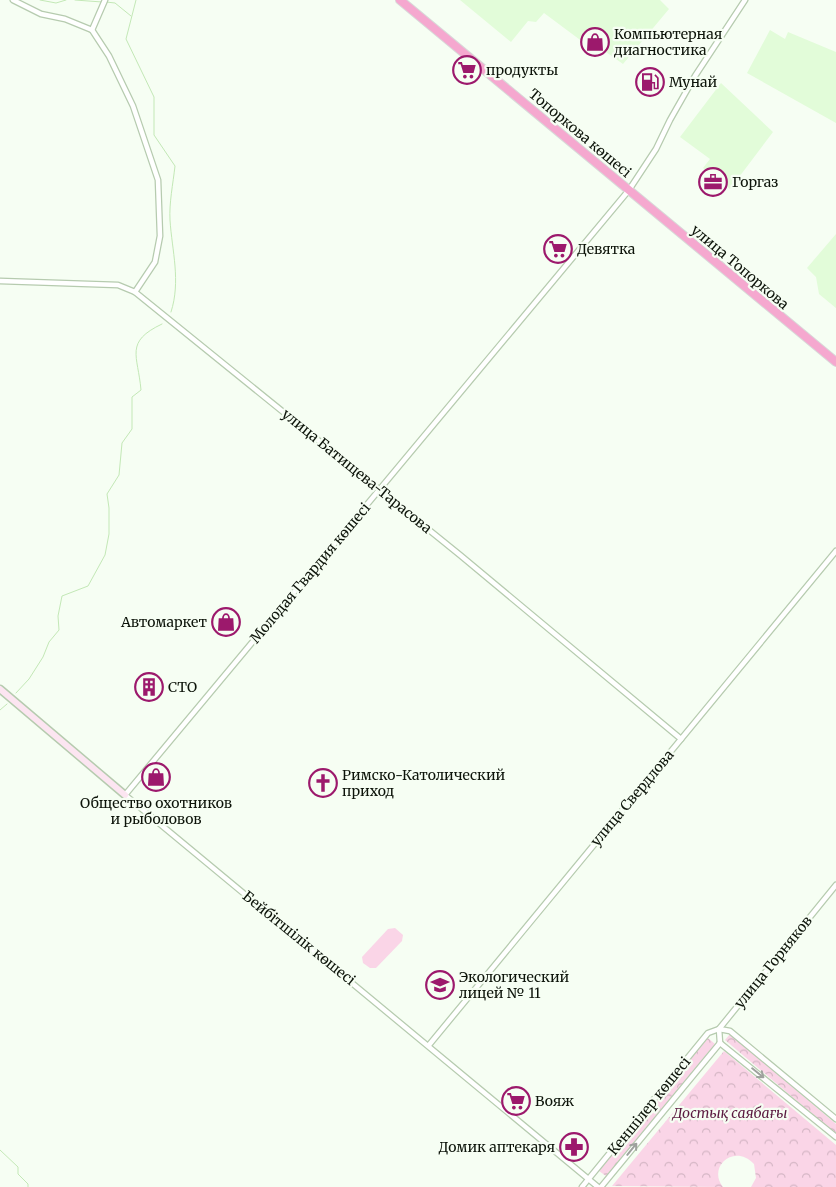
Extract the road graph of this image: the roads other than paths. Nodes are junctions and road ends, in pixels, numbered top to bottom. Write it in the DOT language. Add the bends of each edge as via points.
graph roads {
  1 [pos="13,0"];
  2 [pos="105,0"];
  3 [pos="400,0"];
  4 [pos="745,0"];
  5 [pos="92,30"];
  6 [pos="629,190"];
  7 [pos="0,281"];
  8 [pos="135,292"];
  9 [pos="836,362"];
  10 [pos="379,490"];
  11 [pos="836,551"];
  12 [pos="0,689"];
  13 [pos="681,739"];
  14 [pos="125,795"];
  15 [pos="836,885"];
  16 [pos="719,1029"];
  17 [pos="720,1042"];
  18 [pos="429,1045"];
  19 [pos="836,1119"];
  20 [pos="836,1137"];
  21 [pos="589,1179"];
  22 [pos="582,1187"];
  23 [pos="600,1187"];
  1 -- 5 [label="street" via="41,14"];
  2 -- 5 [label="street"];
  3 -- 6 [label="highway, Топоркова көшесі"];
  4 -- 6 [label="street, Молодая Гвардия көшесі" via="695,76 656,149"];
  5 -- 8 [label="street" via="109,56 133,106 158,180 159,248 155,262"];
  6 -- 9 [label="highway, улица Топоркова"];
  6 -- 10 [label="street, Молодая Гвардия көшесі"];
  7 -- 8 [label="street, улица Батищева-Тарасова" via="118,285"];
  8 -- 10 [label="street, улица Батищева-Тарасова"];
  10 -- 13 [label="street, улица Батищева-Тарасова"];
  10 -- 14 [label="street, Молодая Гвардия көшесі"];
  11 -- 13 [label="street, улица Свердлова"];
  12 -- 14 [label="street, Бейбітшілік көшесі"];
  13 -- 18 [label="street, улица Свердлова"];
  14 -- 18 [label="street, Бейбітшілік көшесі"];
  15 -- 16 [label="street, улица Горняков"];
  16 -- 17 [label="street"];
  16 -- 19 [label="street" via="730,1031"];
  16 -- 21 [label="street, Кеншілер көшесі" via="708,1033"];
  17 -- 20 [label="street, one-way"];
  23 -- 17 [label="street, Кеншілер көшесі, one-way"];
  18 -- 21 [label="street, Бейбітшілік көшесі"];
  21 -- 22 [label="street, Кеншілер көшесі"];
  21 -- 23 [label="street, Бейбітшілік көшесі"];
}
